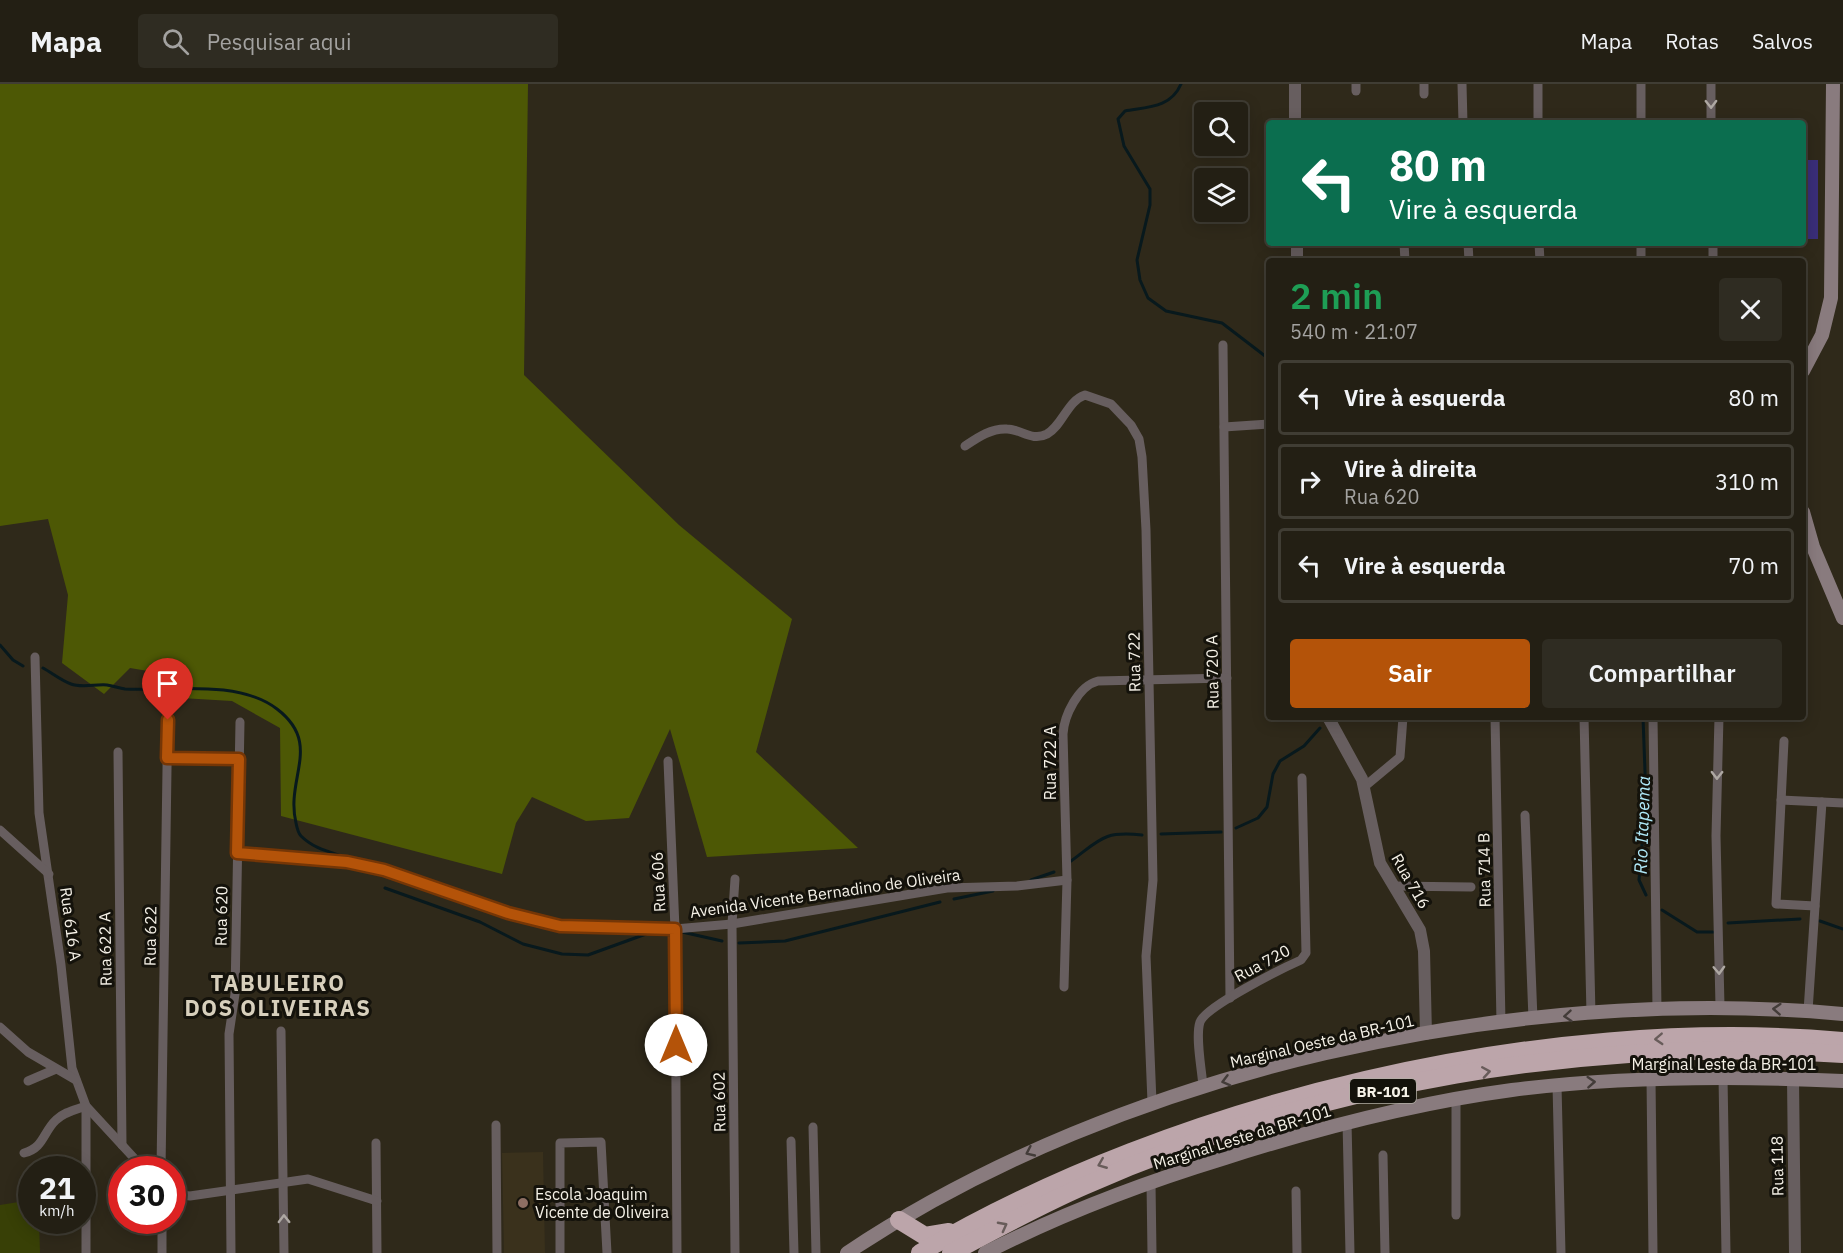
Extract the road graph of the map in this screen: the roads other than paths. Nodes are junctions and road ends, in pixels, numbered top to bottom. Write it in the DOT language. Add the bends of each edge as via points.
graph roads {
  1 [pos="1295,84"];
  2 [pos="1461,84"];
  3 [pos="1538,84"];
  4 [pos="1641,84"];
  5 [pos="1711,84"];
  6 [pos="1833,84"];
  7 [pos="1295,120"];
  8 [pos="1463,120"];
  9 [pos="1538,120"];
  10 [pos="1641,120"];
  11 [pos="1711,120"];
  12 [pos="1223,345"];
  13 [pos="1806,365"];
  14 [pos="1266,424"];
  15 [pos="1224,427"];
  16 [pos="965,446"];
  17 [pos="1806,531"];
  18 [pos="1843,618"];
  19 [pos="35,657"];
  20 [pos="1227,678"];
  21 [pos="1149,679"];
  22 [pos="168,702"];
  23 [pos="1330,720"];
  24 [pos="1402,720"];
  25 [pos="1495,720"];
  26 [pos="1584,720"];
  27 [pos="1653,720"];
  28 [pos="1719,720"];
  29 [pos="240,722"];
  30 [pos="1784,741"];
  31 [pos="118,752"];
  32 [pos="167,758"];
  33 [pos="239,759"];
  34 [pos="668,761"];
  35 [pos="1302,778"];
  36 [pos="1364,787"];
  37 [pos="1781,800"];
  38 [pos="1822,802"];
  39 [pos="1843,802"];
  40 [pos="1525,815"];
  41 [pos="0,830"];
  42 [pos="237,853"];
  43 [pos="49,874"];
  44 [pos="735,879"];
  45 [pos="1067,880"];
  46 [pos="1393,886"];
  47 [pos="1471,887"];
  48 [pos="1815,906"];
  49 [pos="732,924"];
  50 [pos="675,929"];
  51 [pos="1064,987"];
  52 [pos="1230,998"];
  53 [pos="1720,1006"];
  54 [pos="1658,1009"];
  55 [pos="1808,1011"];
  56 [pos="1592,1014"];
  57 [pos="1843,1014"];
  58 [pos="1533,1019"];
  59 [pos="1501,1023"];
  60 [pos="0,1027"];
  61 [pos="281,1031"];
  62 [pos="1426,1034"];
  63 [pos="1843,1041"];
  64 [pos="1843,1054"];
  65 [pos="56,1069"];
  66 [pos="1723,1077"];
  67 [pos="1793,1078"];
  68 [pos="1651,1079"];
  69 [pos="76,1080"];
  70 [pos="28,1081"];
  71 [pos="1843,1081"];
  72 [pos="1557,1085"];
  73 [pos="1203,1087"];
  74 [pos="1456,1098"];
  75 [pos="1152,1102"];
  76 [pos="86,1106"];
  77 [pos="1347,1122"];
  78 [pos="496,1125"];
  79 [pos="813,1127"];
  80 [pos="791,1142"];
  81 [pos="376,1143"];
  82 [pos="122,1145"];
  83 [pos="24,1153"];
  84 [pos="1383,1155"];
  85 [pos="132,1156"];
  86 [pos="161,1156"];
  87 [pos="1151,1183"];
  88 [pos="283,1184"];
  89 [pos="230,1191"];
  90 [pos="1296,1191"];
  91 [pos="186,1196"];
  92 [pos="377,1201"];
  93 [pos="1456,1215"];
  94 [pos="899,1220"];
  95 [pos="965,1228"];
  96 [pos="162,1234"];
  97 [pos="86,1253"];
  98 [pos="162,1253"];
  99 [pos="231,1253"];
  100 [pos="284,1253"];
  101 [pos="378,1253"];
  102 [pos="497,1253"];
  103 [pos="560,1253"];
  104 [pos="607,1253"];
  105 [pos="677,1253"];
  106 [pos="735,1253"];
  107 [pos="794,1253"];
  108 [pos="816,1253"];
  109 [pos="847,1253"];
  110 [pos="921,1253"];
  111 [pos="951,1253"];
  112 [pos="985,1253"];
  113 [pos="1152,1253"];
  114 [pos="1297,1253"];
  115 [pos="1350,1253"];
  116 [pos="1385,1253"];
  117 [pos="1561,1253"];
  118 [pos="1653,1253"];
  119 [pos="1726,1253"];
  120 [pos="1795,1253"];
  1 -- 7 [label="street"];
  2 -- 8 [label="street"];
  3 -- 9 [label="street"];
  4 -- 10 [label="street"];
  5 -- 11 [label="street, one-way"];
  6 -- 13 [label="main road" via="1830,298 1822,335"];
  12 -- 15 [label="street, Rua 720 A"];
  14 -- 15 [label="street"];
  15 -- 20 [label="street, Rua 720 A"];
  16 -- 21 [label="street, Rua 722" via="998,429 1043,435 1061,421 1075,400 1085,395 1111,404 1131,425 1139,439 1142,457"];
  17 -- 18 [label="main road"];
  19 -- 43 [label="street, Rua 616 A" via="39,813"];
  20 -- 21 [label="street, Rua 722 A"];
  20 -- 52 [label="street, Rua 720 A"];
  21 -- 45 [label="street, Rua 722 A" via="1093,683 1065,719"];
  21 -- 75 [label="street, Rua 722" via="1153,879 1146,956"];
  22 -- 32 [label="street, Rua 622"];
  23 -- 36 [label="street, Rua 716"];
  24 -- 36 [label="street" via="1400,757"];
  25 -- 59 [label="street, Rua 714 B"];
  26 -- 56 [label="street"];
  27 -- 54 [label="street"];
  28 -- 53 [label="street, one-way" via="1716,846"];
  29 -- 33 [label="street, Rua 620"];
  30 -- 37 [label="street"];
  31 -- 82 [label="street, Rua 622 A"];
  32 -- 33 [label="street"];
  32 -- 86 [label="street, Rua 622"];
  33 -- 42 [label="street, Rua 620"];
  34 -- 50 [label="street, Rua 606"];
  35 -- 52 [label="street, Rua 720" via="1306,953 1301,960"];
  36 -- 46 [label="street, Rua 716" via="1377,855"];
  37 -- 38 [label="street"];
  37 -- 48 [label="street" via="1776,904"];
  38 -- 39 [label="street"];
  38 -- 48 [label="street"];
  40 -- 58 [label="street"];
  41 -- 43 [label="street"];
  42 -- 50 [label="street, Avenida Vicente Bernadino de Oliveira" via="347,862 384,870 508,913 560,926"];
  42 -- 89 [label="street, Rua 620" via="235,994 229,1034"];
  43 -- 69 [label="street, Rua 616 A"];
  44 -- 49 [label="street, Rua 602"];
  45 -- 49 [label="street, Avenida Vicente Bernadino de Oliveira" via="947,888"];
  45 -- 51 [label="street, Rua 722 A"];
  46 -- 47 [label="street"];
  46 -- 62 [label="street, Rua 716" via="1421,936"];
  48 -- 55 [label="street"];
  49 -- 50 [label="street, Avenida Vicente Bernadino de Oliveira"];
  49 -- 106 [label="street, Rua 602"];
  50 -- 105 [label="street, Rua 606"];
  52 -- 73 [label="street, Rua 720" via="1200,1023"];
  53 -- 54 [label="main road, Marginal Oeste da BR-101"];
  55 -- 53 [label="main road, Marginal Oeste da BR-101, one-way"];
  54 -- 56 [label="main road, Marginal Oeste da BR-101"];
  55 -- 57 [label="main road, Marginal Oeste da BR-101"];
  56 -- 58 [label="main road, Marginal Oeste da BR-101, one-way"];
  58 -- 59 [label="main road, Marginal Oeste da BR-101"];
  59 -- 62 [label="main road, Marginal Oeste da BR-101"];
  60 -- 65 [label="street" via="28,1052"];
  61 -- 88 [label="street"];
  62 -- 73 [label="main road, Marginal Oeste da BR-101, one-way"];
  63 -- 95 [label="highway, BR-101, one-way" via="1734,1036 1642,1040 1509,1054 1405,1073 1294,1099 1183,1133 1090,1169"];
  111 -- 64 [label="highway, BR-101, one-way" via="1048,1202 1131,1167 1245,1127 1369,1094 1458,1076 1598,1057 1725,1050"];
  65 -- 69 [label="street"];
  65 -- 70 [label="street"];
  66 -- 67 [label="main road, Marginal Leste da BR-101"];
  66 -- 68 [label="main road, Marginal Leste da BR-101"];
  66 -- 119 [label="street"];
  67 -- 71 [label="main road, Marginal Leste da BR-101"];
  67 -- 120 [label="street, Rua 118"];
  72 -- 68 [label="main road, Marginal Leste da BR-101, one-way"];
  68 -- 118 [label="street"];
  69 -- 76 [label="street, Rua 616 A"];
  72 -- 74 [label="main road, Marginal Leste da BR-101"];
  72 -- 117 [label="street"];
  73 -- 75 [label="main road, Marginal Oeste da BR-101"];
  74 -- 77 [label="main road, Marginal Leste da BR-101"];
  74 -- 93 [label="street"];
  75 -- 94 [label="main road, Marginal Oeste da BR-101, one-way" via="1063,1136"];
  76 -- 82 [label="street, Rua 616 A"];
  76 -- 83 [label="street" via="63,1114 37,1148"];
  76 -- 97 [label="street"];
  77 -- 87 [label="main road, Marginal Leste da BR-101"];
  77 -- 115 [label="street"];
  78 -- 102 [label="street"];
  79 -- 108 [label="street"];
  80 -- 107 [label="street"];
  81 -- 92 [label="street"];
  82 -- 85 [label="street, Rua 616 A"];
  84 -- 116 [label="street"];
  87 -- 112 [label="main road, Marginal Leste da BR-101"];
  87 -- 113 [label="street"];
  88 -- 89 [label="street"];
  88 -- 92 [label="street" via="315,1180"];
  100 -- 88 [label="street, one-way"];
  89 -- 91 [label="street"];
  89 -- 99 [label="street, Rua 620"];
  90 -- 114 [label="street"];
  92 -- 101 [label="street"];
  94 -- 95 [label="highway" via="925,1236"];
  94 -- 109 [label="main road, Marginal Oeste da BR-101"];
  95 -- 110 [label="highway, BR-101"];
  96 -- 98 [label="street"];
  103 -- 104 [label="street" via="560,1143 601,1142"];
}
